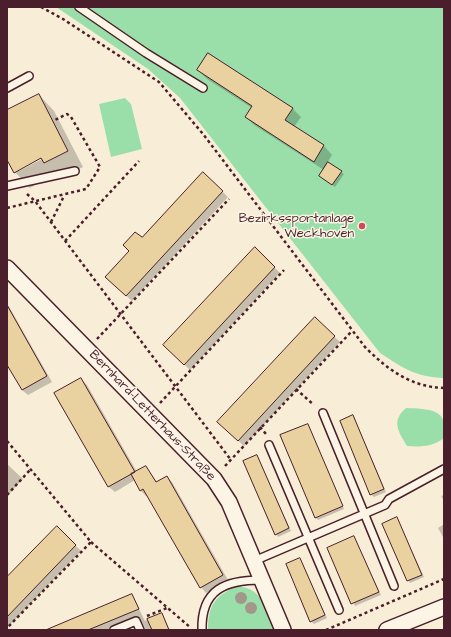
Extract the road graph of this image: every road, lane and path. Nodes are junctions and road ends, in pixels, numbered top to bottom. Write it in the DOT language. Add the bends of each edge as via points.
graph roads {
  1 [pos="41,7"];
  2 [pos="79,7"];
  3 [pos="29,76"];
  4 [pos="7,88"];
  5 [pos="204,88"];
  6 [pos="139,161"];
  7 [pos="75,171"];
  8 [pos="16,184"];
  9 [pos="7,186"];
  10 [pos="64,195"];
  11 [pos="228,199"];
  12 [pos="51,222"];
  13 [pos="65,241"];
  14 [pos="7,268"];
  15 [pos="284,270"];
  16 [pos="120,314"];
  17 [pos="352,331"];
  18 [pos="87,349"];
  19 [pos="175,387"];
  20 [pos="444,388"];
  21 [pos="296,389"];
  22 [pos="323,413"];
  23 [pos="150,414"];
  24 [pos="7,441"];
  25 [pos="269,445"];
  26 [pos="231,460"];
  27 [pos="444,469"];
  28 [pos="30,470"];
  29 [pos="214,478"];
  30 [pos="7,495"];
  31 [pos="365,515"];
  32 [pos="309,538"];
  33 [pos="91,542"];
  34 [pos="254,562"];
  35 [pos="444,579"];
  36 [pos="262,580"];
  37 [pos="394,586"];
  38 [pos="444,607"];
  39 [pos="167,608"];
  40 [pos="339,610"];
  41 [pos="148,615"];
  42 [pos="8,629"];
  43 [pos="114,630"];
  44 [pos="140,630"];
  45 [pos="193,630"];
  46 [pos="202,630"];
  47 [pos="283,630"];
  48 [pos="326,630"];
  49 [pos="387,630"];
  1 -- 17 [label="path" via="159,82 203,134"];
  2 -- 5 [label="lane" via="146,53"];
  3 -- 4 [label="lane"];
  6 -- 13 [label="path"];
  7 -- 8 [label="lane"];
  8 -- 9 [label="lane"];
  8 -- 12 [label="path" via="35,201"];
  10 -- 12 [label="path"];
  11 -- 16 [label="path"];
  12 -- 13 [label="path"];
  13 -- 16 [label="path"];
  14 -- 18 [label="street, Bernhard-Letterhaus-Straße"];
  15 -- 19 [label="path"];
  16 -- 18 [label="path"];
  16 -- 19 [label="path"];
  17 -- 20 [label="path" via="380,362 394,373 410,382"];
  17 -- 21 [label="path"];
  18 -- 23 [label="street, Bernhard-Letterhaus-Straße"];
  19 -- 23 [label="path"];
  19 -- 26 [label="path"];
  21 -- 22 [label="path"];
  21 -- 26 [label="path"];
  22 -- 31 [label="lane"];
  23 -- 29 [label="street, Bernhard-Letterhaus-Straße"];
  24 -- 28 [label="path"];
  25 -- 32 [label="lane"];
  26 -- 29 [label="path"];
  27 -- 31 [label="lane"];
  28 -- 30 [label="path"];
  28 -- 33 [label="path"];
  29 -- 34 [label="street, Bernhard-Letterhaus-Straße" via="229,502"];
  31 -- 32 [label="lane"];
  31 -- 37 [label="lane"];
  32 -- 34 [label="lane"];
  32 -- 40 [label="lane"];
  33 -- 39 [label="path"];
  33 -- 42 [label="path"];
  34 -- 36 [label="street, Bernhard-Letterhaus-Straße"];
  35 -- 48 [label="path"];
  36 -- 46 [label="lane" via="235,581 215,592 205,608"];
  36 -- 47 [label="street, Bernhard-Letterhaus-Straße"];
  38 -- 49 [label="street"];
  39 -- 41 [label="path"];
  39 -- 45 [label="path"];
  43 -- 44 [label="lane" via="136,621"];
}
